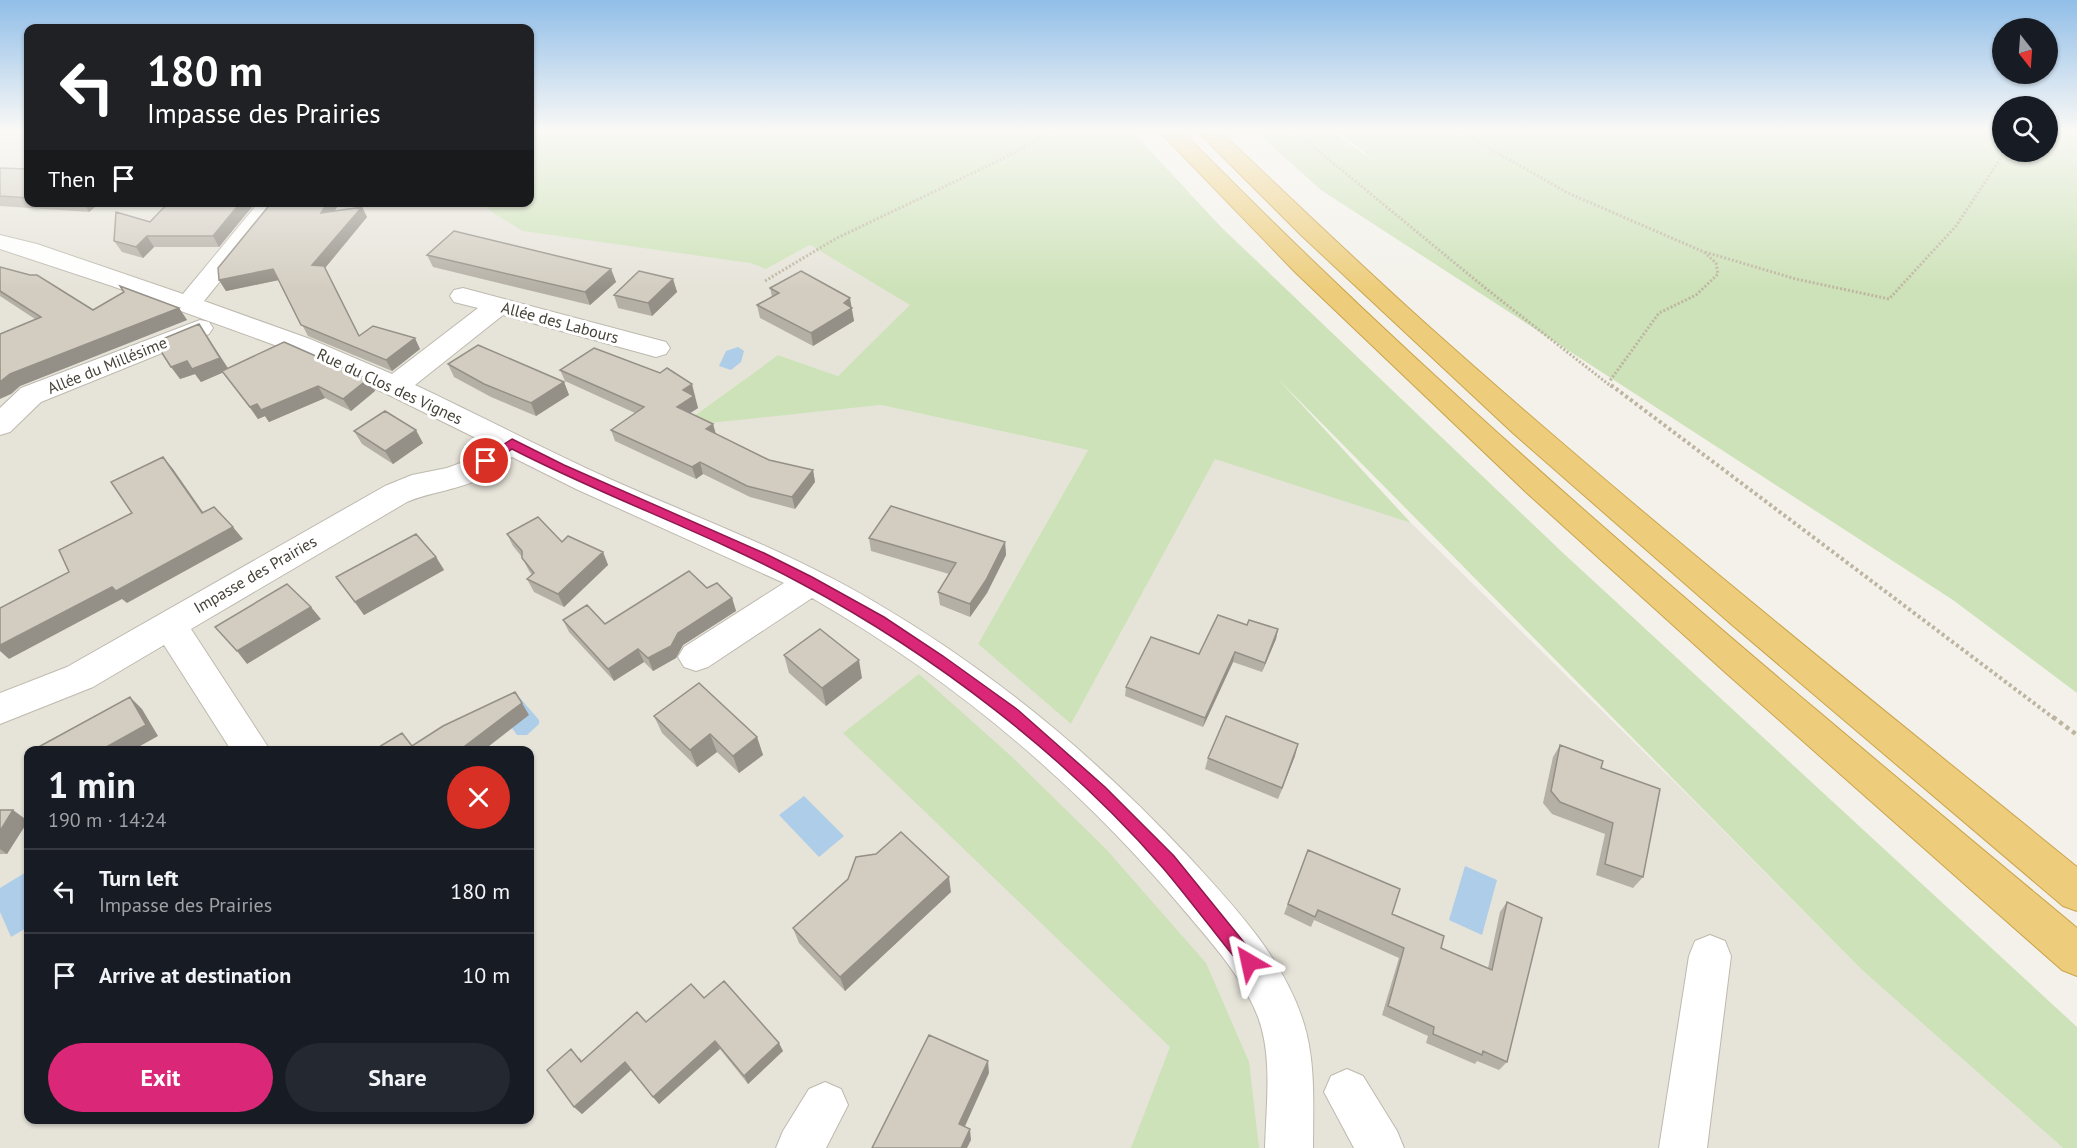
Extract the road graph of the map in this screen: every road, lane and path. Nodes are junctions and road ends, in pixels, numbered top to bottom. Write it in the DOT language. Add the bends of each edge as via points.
graph roads {
  1 [pos="951,184"];
  2 [pos="1222,184"];
  3 [pos="1263,184"];
  4 [pos="1356,184"];
  5 [pos="1551,184"];
  6 [pos="1984,184"];
  7 [pos="268,207"];
  8 [pos="0,242"];
  9 [pos="1704,252"];
  10 [pos="765,281"];
  11 [pos="463,296"];
  12 [pos="188,304"];
  13 [pos="499,305"];
  14 [pos="223,318"];
  15 [pos="656,348"];
  16 [pos="1608,382"];
  17 [pos="394,385"];
  18 [pos="0,425"];
  19 [pos="512,443"];
  20 [pos="811,582"];
  21 [pos="169,624"];
  22 [pos="696,657"];
  23 [pos="0,709"];
  24 [pos="2077,735"];
  25 [pos="248,746"];
  26 [pos="2077,892"];
  27 [pos="2077,955"];
  28 [pos="1710,956"];
  29 [pos="1347,1092"];
  30 [pos="825,1105"];
  31 [pos="800,1148"];
  32 [pos="1289,1148"];
  33 [pos="1380,1148"];
  34 [pos="1683,1148"];
  1 -- 10 [label="path" via="835,239"];
  2 -- 27 [label="highway" via="1456,411 1667,601"];
  3 -- 26 [label="highway" via="1399,313 1618,508"];
  4 -- 16 [label="path"];
  5 -- 9 [label="path"];
  6 -- 9 [label="path" via="1956,226 1889,299 1796,279"];
  7 -- 12 [label="street"];
  8 -- 12 [label="street, Rue du Clos des Vignes"];
  9 -- 16 [label="path" via="1716,263 1718,274 1696,295 1659,313"];
  11 -- 13 [label="street, Allée des Labours"];
  12 -- 14 [label="street, Rue du Clos des Vignes"];
  13 -- 15 [label="street, Allée des Labours"];
  13 -- 17 [label="street"];
  14 -- 17 [label="street, Rue du Clos des Vignes" via="341,361"];
  14 -- 18 [label="street, Allée du Millésime" via="31,395"];
  16 -- 24 [label="path"];
  17 -- 19 [label="street, Rue du Clos des Vignes"];
  19 -- 20 [label="street, Rue du Clos des Vignes"];
  19 -- 21 [label="street, Impasse des Prairies" via="474,469 396,494"];
  20 -- 22 [label="street"];
  20 -- 32 [label="street, Rue du Clos des Vignes" via="879,621 1013,714 1069,762 1168,862 1257,974 1281,1019 1289,1086"];
  21 -- 23 [label="street, Impasse des Prairies" via="80,677"];
  21 -- 25 [label="street"];
  28 -- 34 [label="street"];
  29 -- 33 [label="street"];
  30 -- 31 [label="street"];
}
